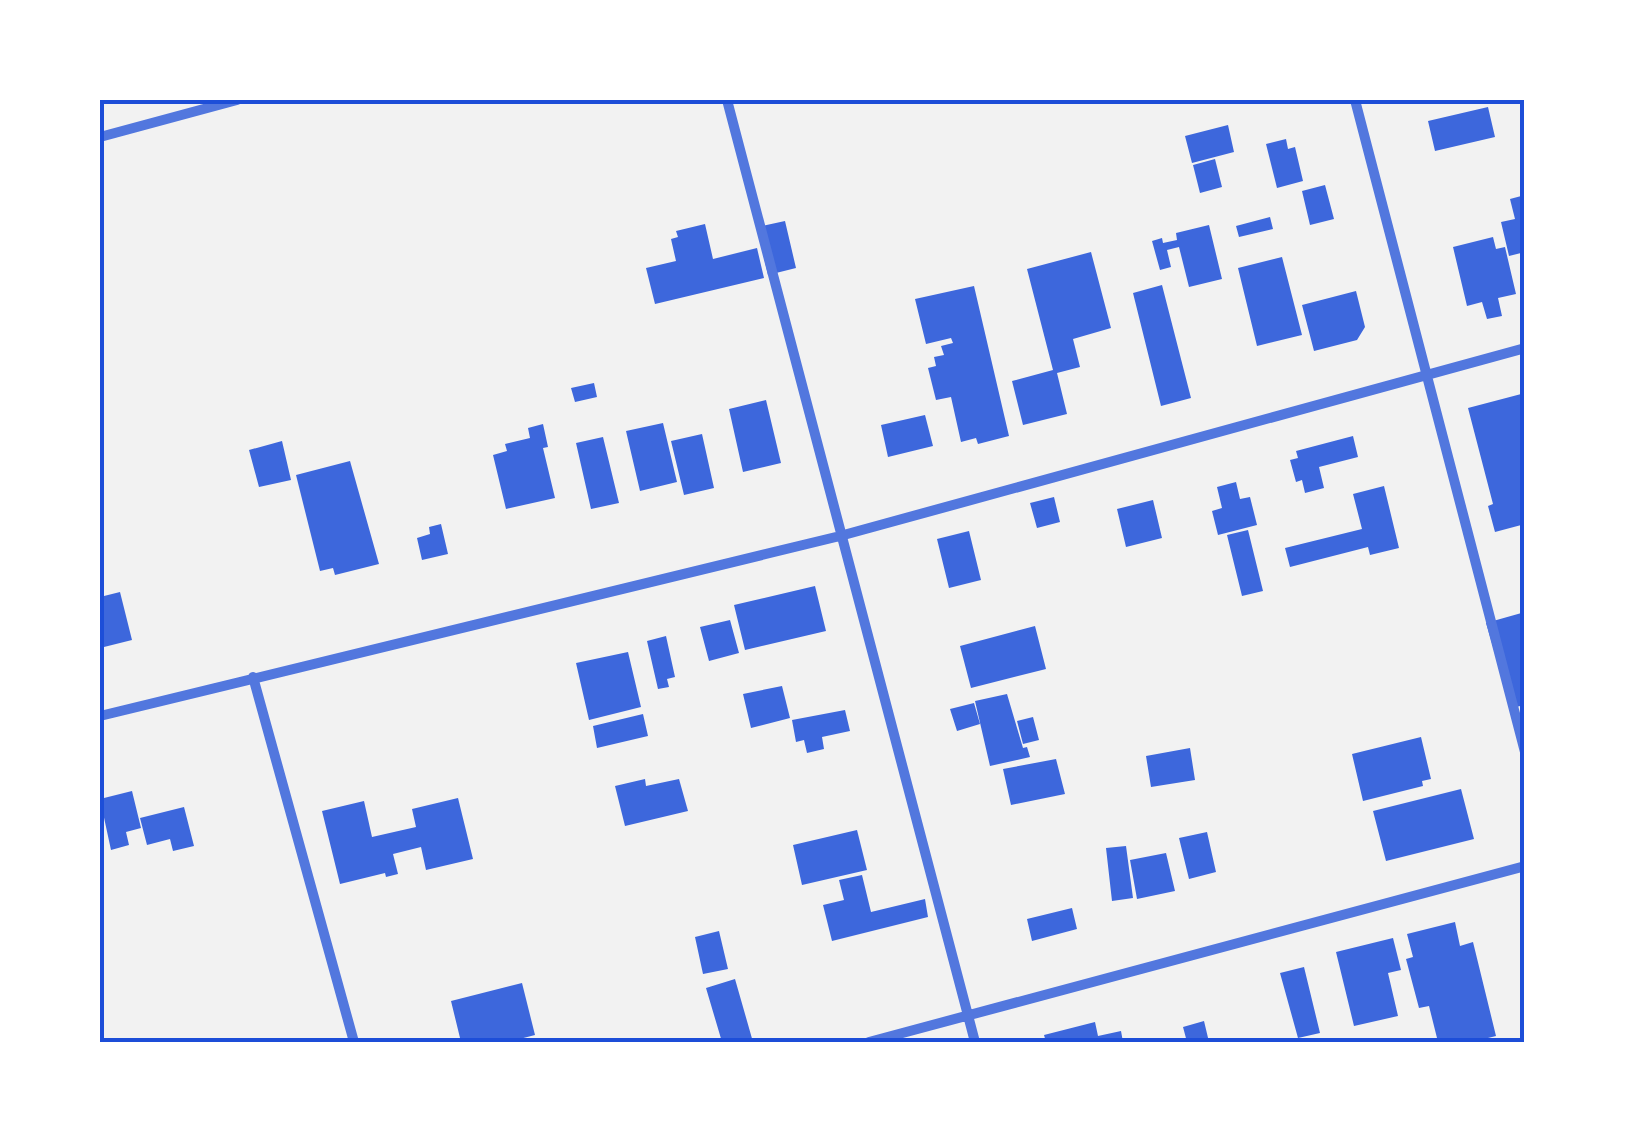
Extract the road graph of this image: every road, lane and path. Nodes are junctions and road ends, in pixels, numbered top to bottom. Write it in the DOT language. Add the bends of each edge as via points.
graph roads {
  1 [pos="237,100"];
  2 [pos="726,100"];
  3 [pos="1354,100"];
  4 [pos="100,137"];
  5 [pos="1525,348"];
  6 [pos="1425,374"];
  7 [pos="840,536"];
  8 [pos="253,678"];
  9 [pos="100,716"];
  10 [pos="1525,752"];
  11 [pos="1525,866"];
  12 [pos="968,1016"];
  13 [pos="354,1042"];
  14 [pos="869,1042"];
  15 [pos="975,1042"];
  1 -- 4 [label="street"];
  2 -- 7 [label="street"];
  3 -- 6 [label="street"];
  5 -- 6 [label="street"];
  6 -- 7 [label="street"];
  6 -- 10 [label="street"];
  7 -- 8 [label="street"];
  7 -- 12 [label="street"];
  8 -- 9 [label="street"];
  8 -- 13 [label="street"];
  11 -- 12 [label="street"];
  12 -- 14 [label="street"];
  12 -- 15 [label="street"];
}
